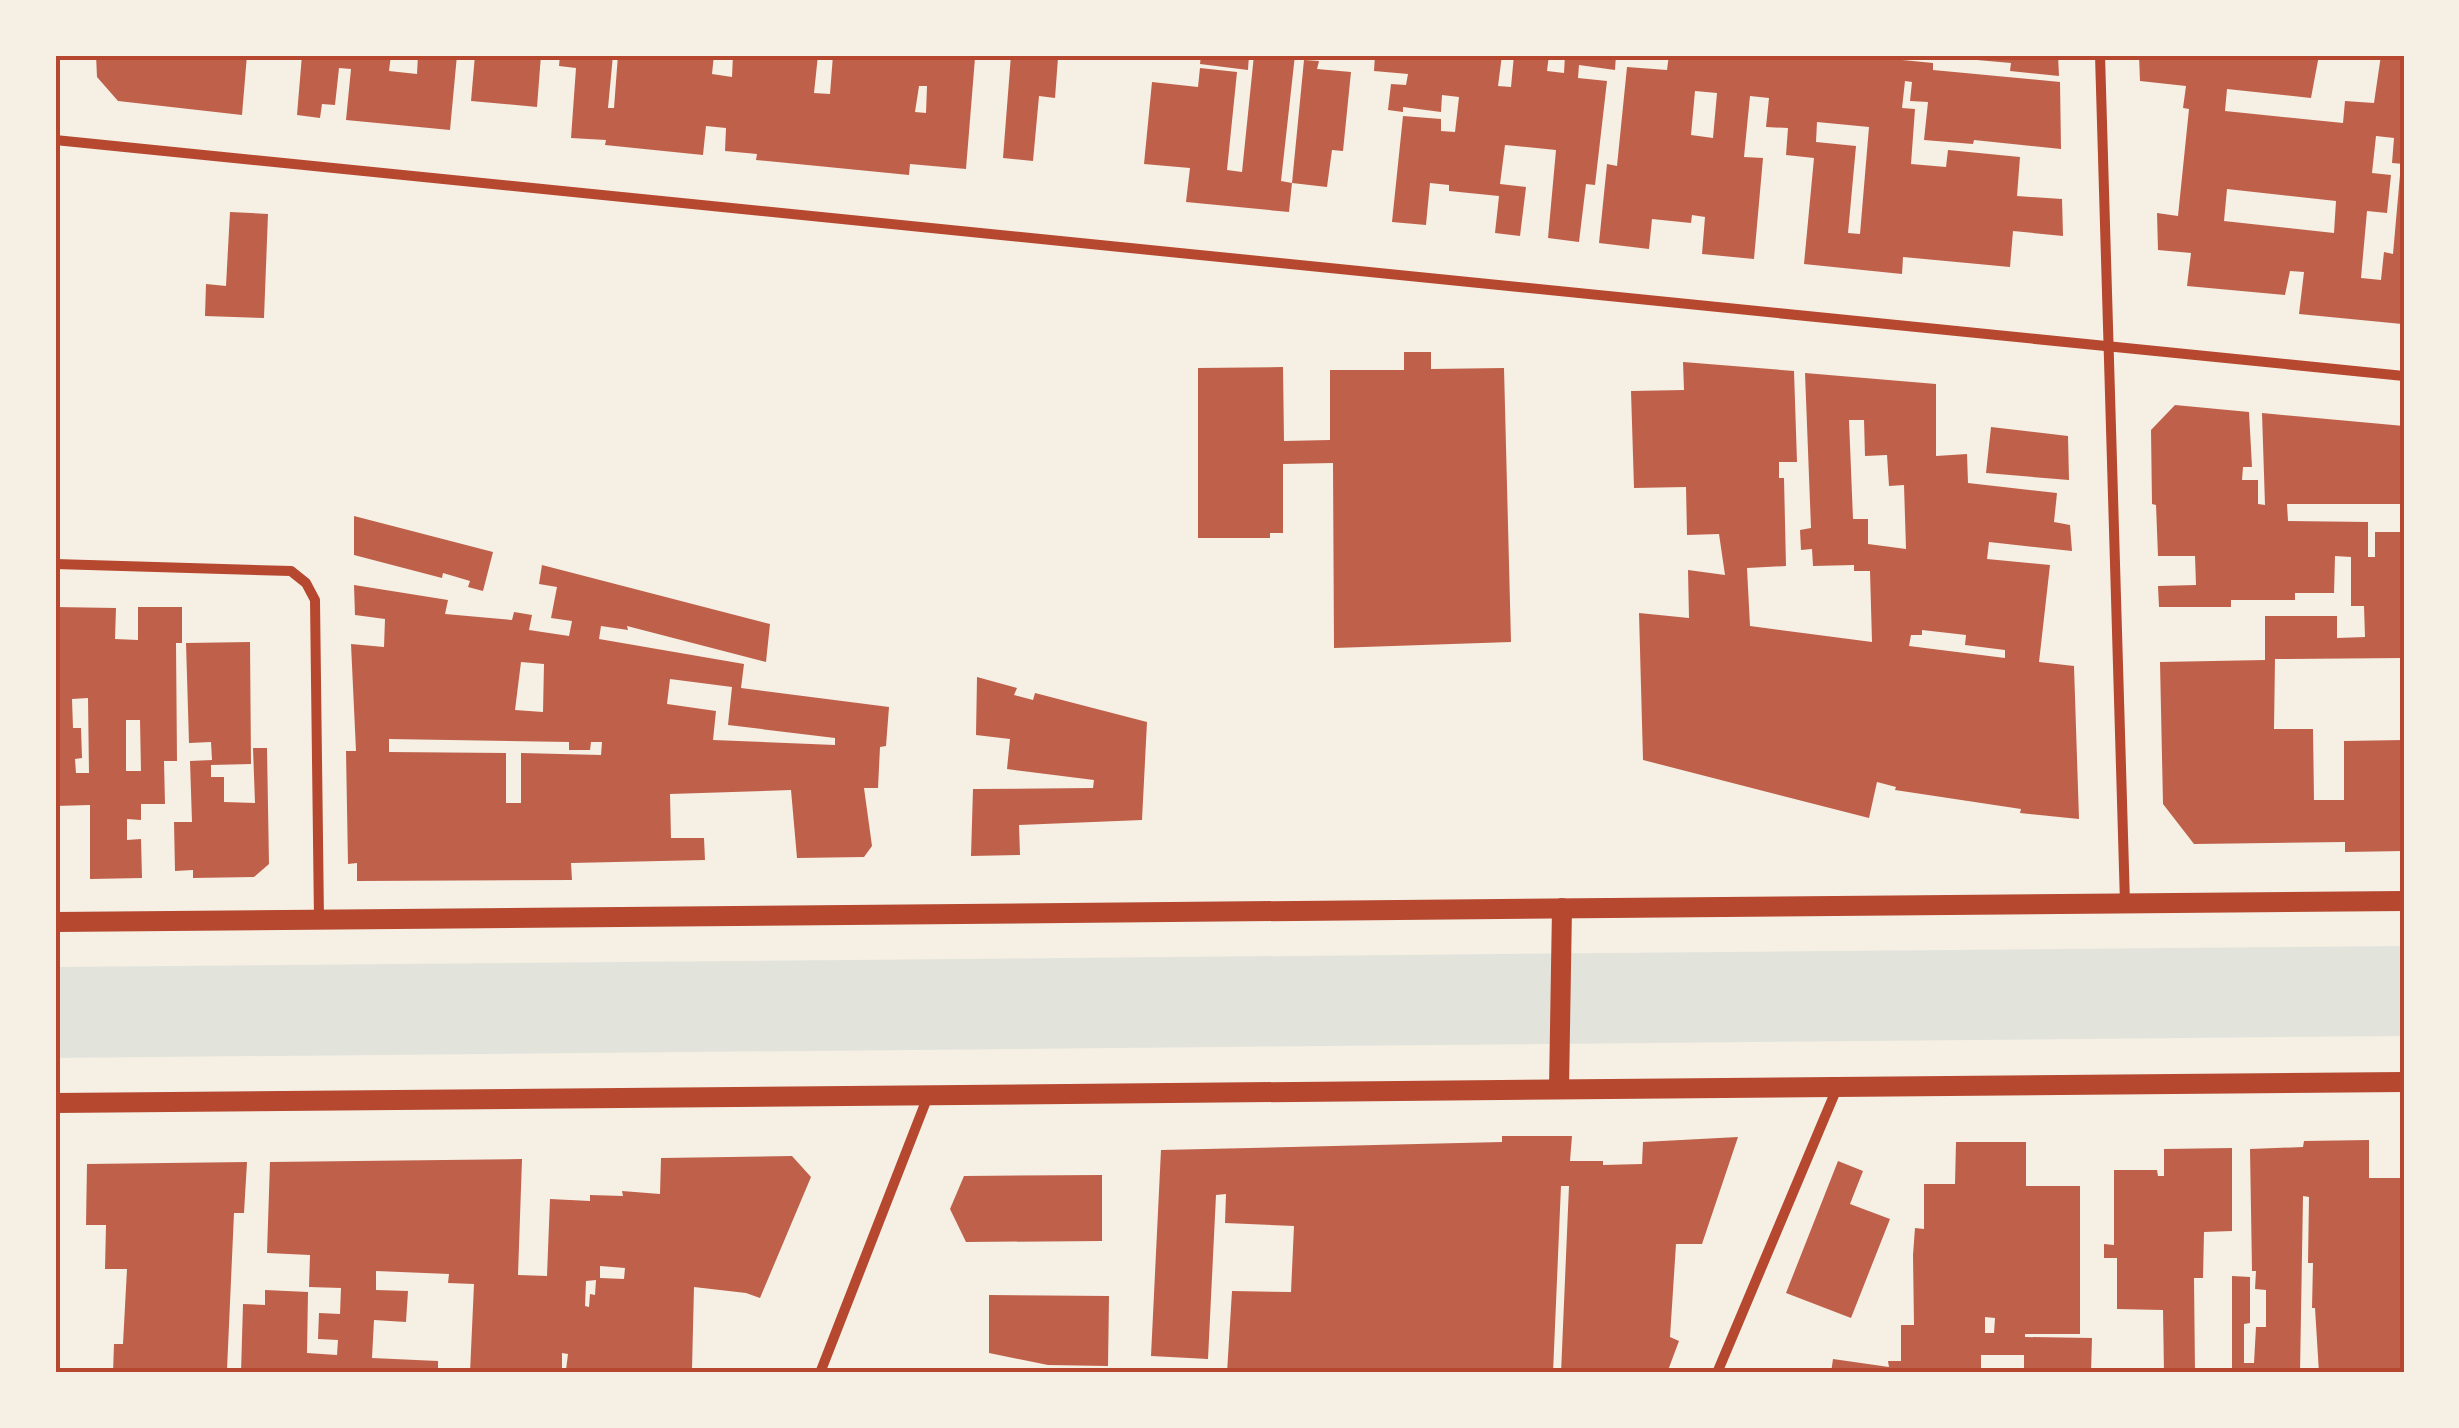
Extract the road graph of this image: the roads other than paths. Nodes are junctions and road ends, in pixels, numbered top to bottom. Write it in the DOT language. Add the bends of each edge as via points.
graph roads {
  1 [pos="2100,55"];
  2 [pos="55,140"];
  3 [pos="2110,345"];
  4 [pos="2404,376"];
  5 [pos="55,564"];
  6 [pos="2404,901"];
  7 [pos="2125,903"];
  8 [pos="1562,908"];
  9 [pos="318,920"];
  10 [pos="55,922"];
  11 [pos="2404,1082"];
  12 [pos="1838,1087"];
  13 [pos="1560,1089"];
  14 [pos="928,1095"];
  15 [pos="55,1103"];
  16 [pos="820,1373"];
  17 [pos="1717,1373"];
  1 -- 3 [label="street"];
  2 -- 3 [label="street"];
  3 -- 4 [label="street"];
  3 -- 7 [label="street"];
  5 -- 9 [label="street" via="291,571 306,583 314,600"];
  6 -- 7 [label="main road"];
  7 -- 8 [label="main road"];
  8 -- 9 [label="main road"];
  8 -- 13 [label="main road"];
  9 -- 10 [label="main road"];
  11 -- 12 [label="main road"];
  12 -- 13 [label="main road"];
  12 -- 17 [label="street"];
  13 -- 14 [label="main road"];
  14 -- 15 [label="main road"];
  14 -- 16 [label="street"];
}
